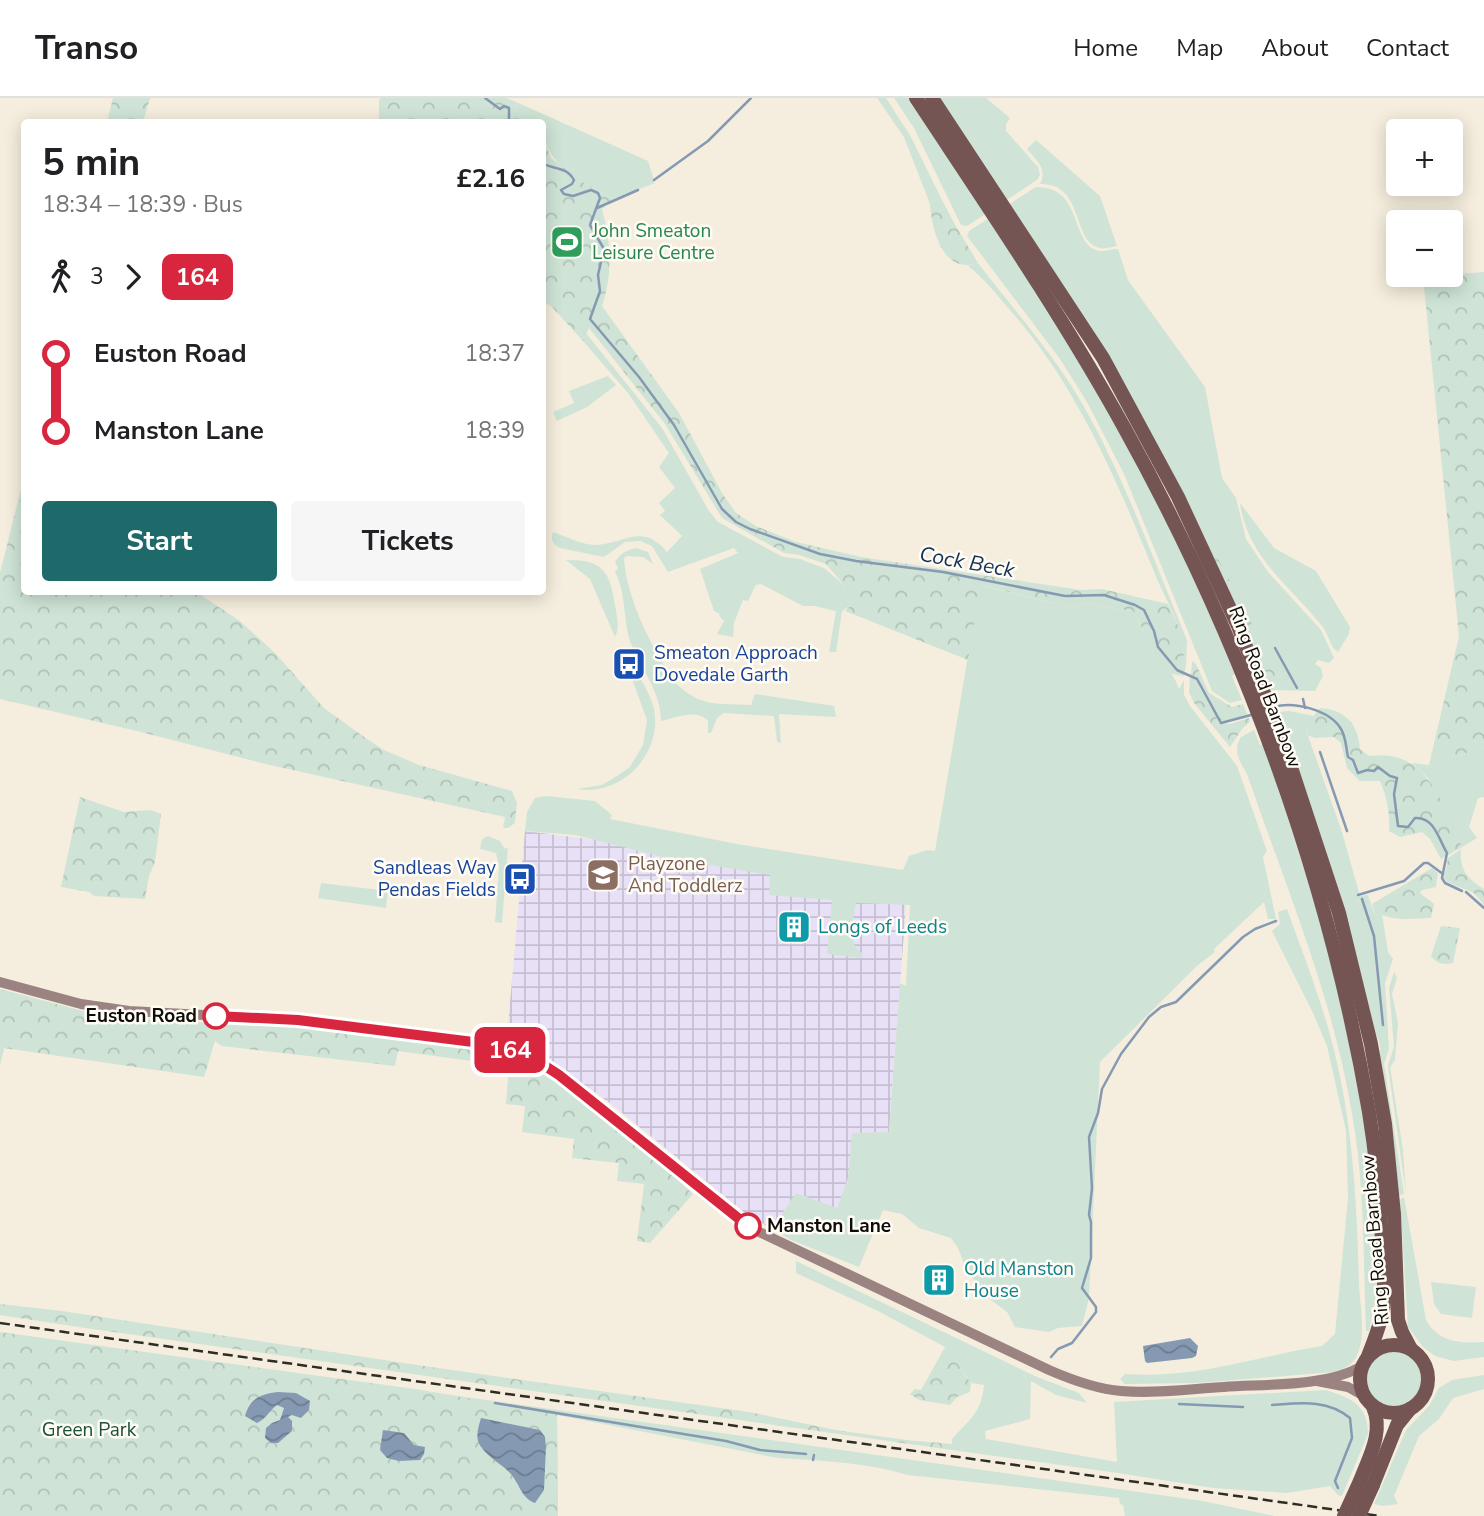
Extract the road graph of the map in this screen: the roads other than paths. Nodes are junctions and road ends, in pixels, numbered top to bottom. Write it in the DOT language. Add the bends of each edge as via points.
graph roads {
  1 [pos="916,98"];
  2 [pos="932,98"];
  3 [pos="1247,669"];
  4 [pos="1274,740"];
  5 [pos="0,982"];
  6 [pos="1411,1349"];
  7 [pos="1365,1361"];
  8 [pos="1315,1380"];
  9 [pos="1368,1401"];
  10 [pos="1410,1409"];
  11 [pos="1366,1483"];
  12 [pos="1344,1516"];
  13 [pos="1359,1516"];
  1 -- 3 [label="highway, Ring Road Barnbow" via="1058,314 1120,419"];
  2 -- 3 [label="highway, Ring Road Barnbow" via="1103,358 1178,497 1238,626"];
  3 -- 4 [label="highway, Ring Road Barnbow"];
  4 -- 6 [label="highway, Ring Road Barnbow" via="1339,914 1368,1032 1393,1202 1398,1320"];
  4 -- 7 [label="highway, Ring Road Barnbow" via="1346,995 1373,1136 1384,1291 1381,1320"];
  5 -- 8 [label="street" via="81,1004 129,1011 298,1020 506,1048 559,1075 751,1228 1048,1370 1085,1384 1123,1391"];
  6 -- 7 [label="highway" via="1385,1345"];
  6 -- 10 [label="highway" via="1425,1364 1428,1384"];
  7 -- 8 [label="street" via="1348,1374"];
  7 -- 9 [label="highway" via="1359,1376"];
  8 -- 9 [label="street" via="1349,1387"];
  9 -- 10 [label="highway" via="1391,1413"];
  9 -- 11 [label="highway" via="1377,1415 1378,1432"];
  10 -- 11 [label="highway"];
  11 -- 12 [label="highway, bridge"];
  11 -- 13 [label="highway, bridge"];
}
